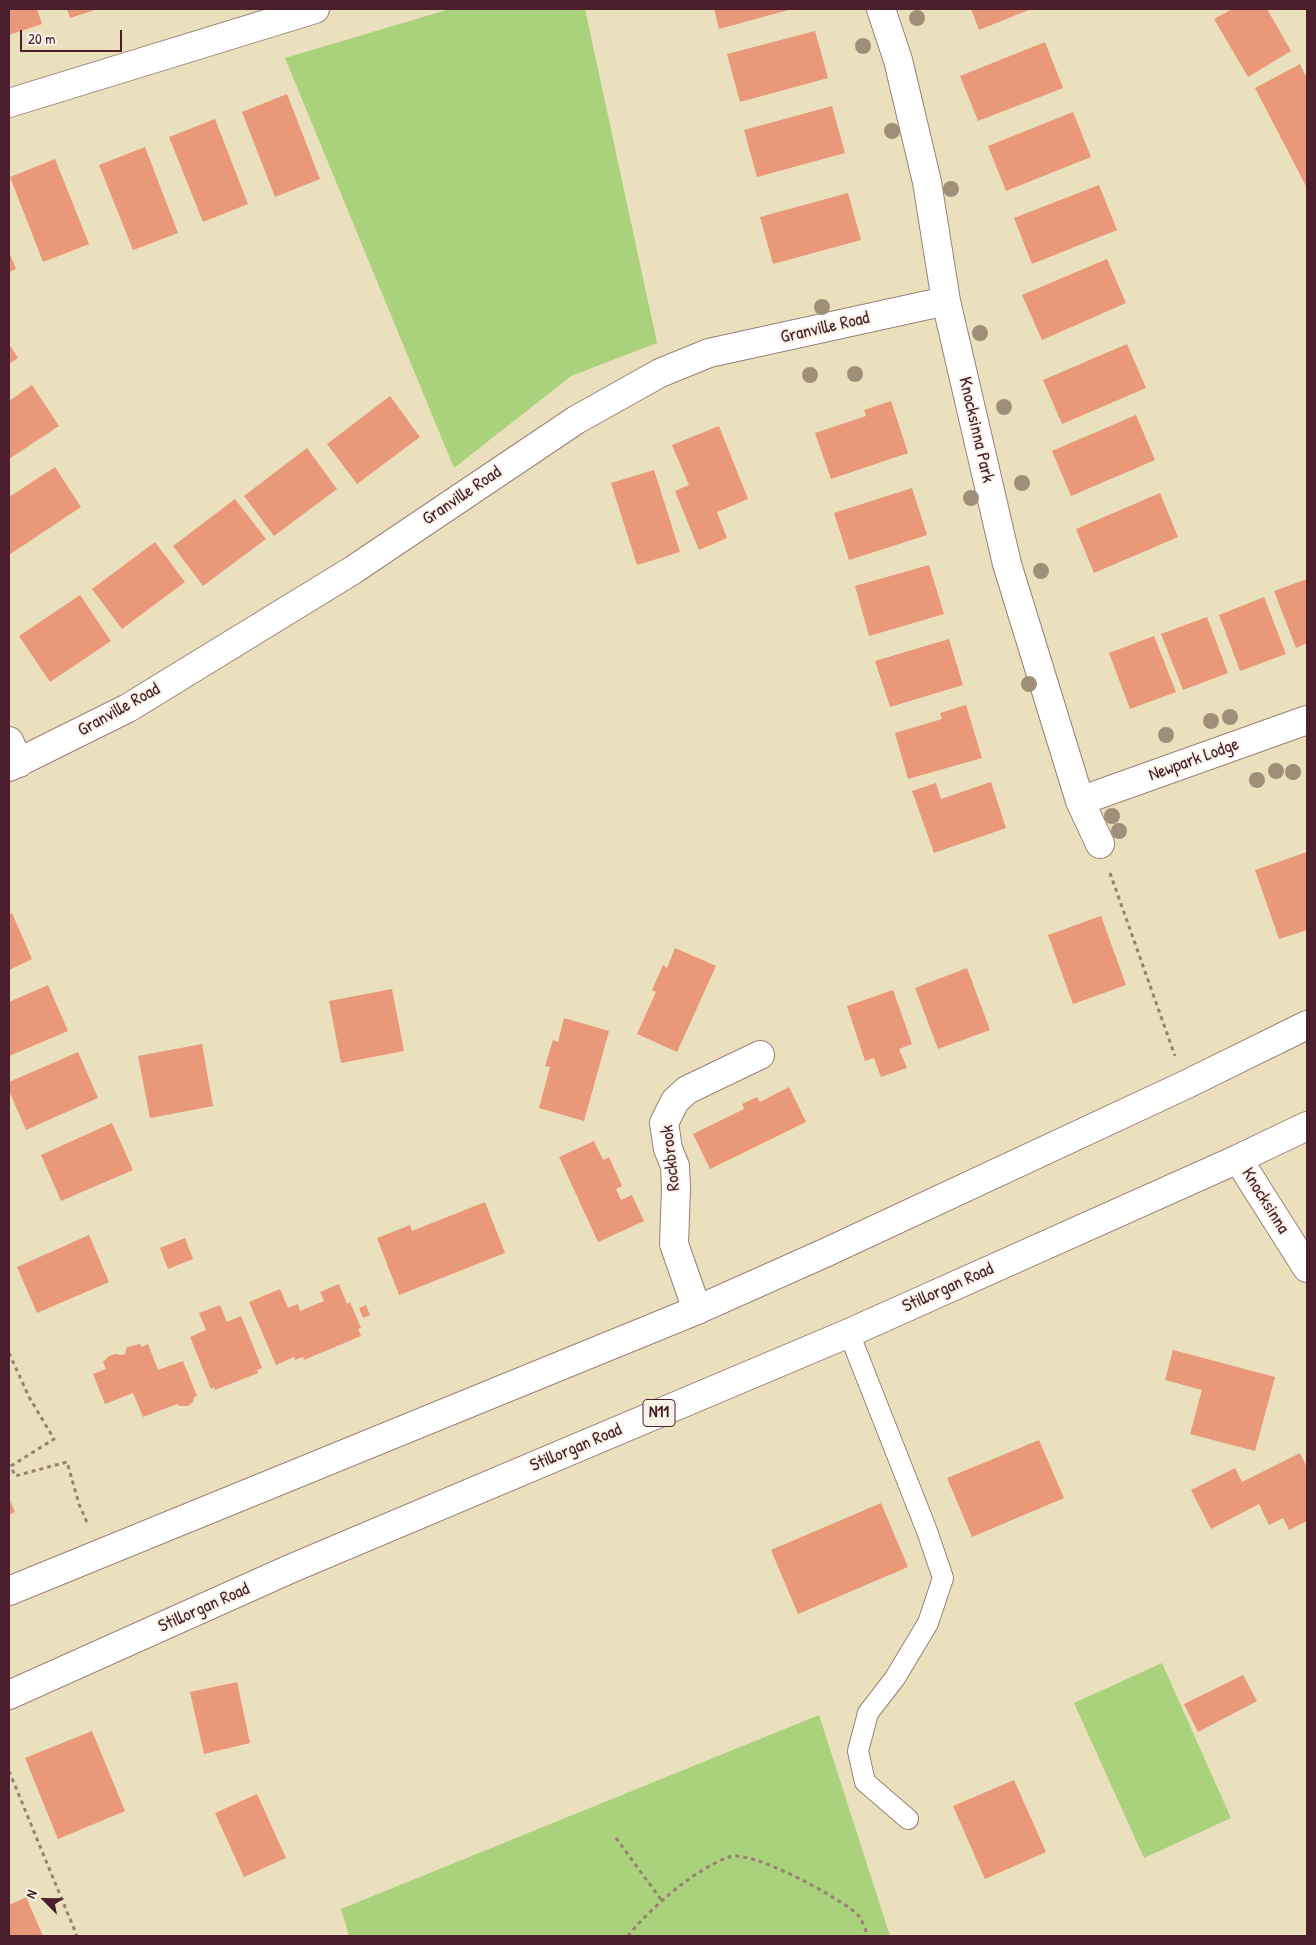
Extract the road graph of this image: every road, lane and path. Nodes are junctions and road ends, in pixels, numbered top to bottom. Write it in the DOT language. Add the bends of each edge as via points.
graph roads {
  1 [pos="315,9"];
  2 [pos="881,9"];
  3 [pos="9,103"];
  4 [pos="946,302"];
  5 [pos="1307,720"];
  6 [pos="12,757"];
  7 [pos="1080,801"];
  8 [pos="1100,844"];
  9 [pos="1307,1025"];
  10 [pos="760,1055"];
  11 [pos="1185,1085"];
  12 [pos="1307,1126"];
  13 [pos="1238,1159"];
  14 [pos="1307,1268"];
  15 [pos="697,1310"];
  16 [pos="849,1333"];
  17 [pos="9,1353"];
  18 [pos="100,1554"];
  19 [pos="9,1591"];
  20 [pos="9,1695"];
  21 [pos="9,1771"];
  22 [pos="908,1819"];
  23 [pos="616,1838"];
  24 [pos="662,1900"];
  25 [pos="77,1936"];
  26 [pos="628,1936"];
  27 [pos="868,1936"];
  1 -- 3 [label="main road"];
  2 -- 4 [label="main road, Knocksinna Park" via="898,60 927,182"];
  4 -- 6 [label="main road, Granville Road" via="709,353 660,373 576,420 353,570 136,703"];
  4 -- 7 [label="main road, Knocksinna Park" via="1007,564"];
  5 -- 7 [label="main road, Newpark Lodge"];
  7 -- 8 [label="main road, Knocksinna Park"];
  8 -- 11 [label="path"];
  9 -- 11 [label="main road"];
  10 -- 15 [label="main road, Rockbrook" via="687,1090 675,1100 664,1123 668,1149 675,1166 674,1244"];
  11 -- 15 [label="main road"];
  12 -- 13 [label="main road, Stillorgan Road / N11"];
  13 -- 14 [label="main road, Knocksinna"];
  13 -- 16 [label="main road, Stillorgan Road / N11"];
  15 -- 18 [label="main road"];
  16 -- 20 [label="main road, Stillorgan Road / N11" via="290,1569"];
  16 -- 22 [label="lane" via="943,1578 928,1624 895,1678 868,1713 858,1751 865,1782"];
  17 -- 18 [label="path" via="29,1397 54,1439 11,1466 15,1476 67,1462 79,1504"];
  18 -- 19 [label="main road"];
  21 -- 25 [label="path"];
  23 -- 24 [label="path"];
  24 -- 26 [label="path"];
  24 -- 27 [label="path" via="731,1856 754,1859 804,1881 858,1914"];
}
